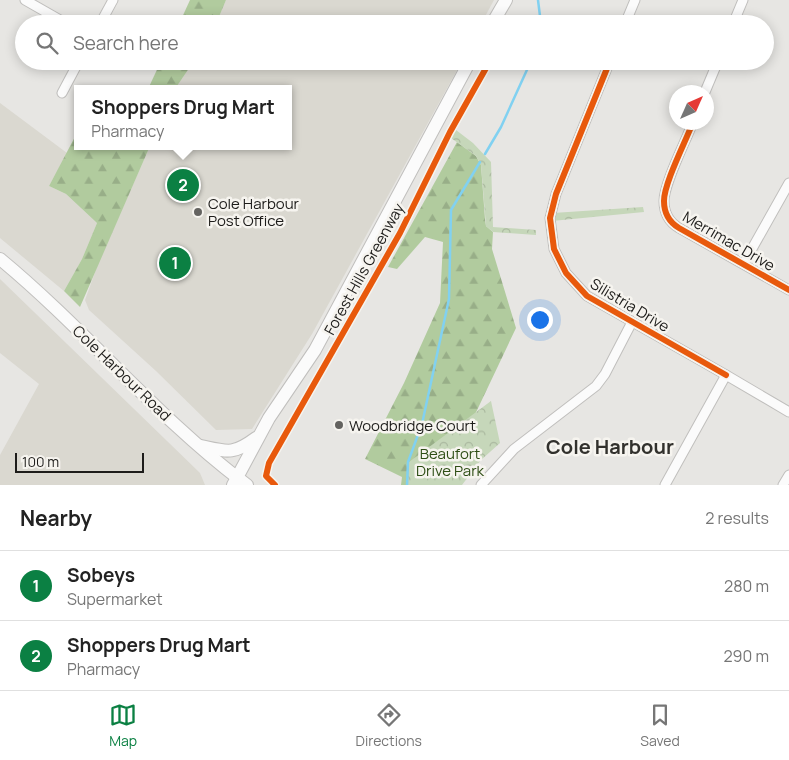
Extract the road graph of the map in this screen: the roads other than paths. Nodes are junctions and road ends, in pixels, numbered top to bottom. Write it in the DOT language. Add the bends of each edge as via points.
graph roads {
  1 [pos="25,0"];
  2 [pos="113,0"];
  3 [pos="506,0"];
  4 [pos="635,0"];
  5 [pos="739,1"];
  6 [pos="51,15"];
  7 [pos="105,15"];
  8 [pos="497,15"];
  9 [pos="629,15"];
  10 [pos="735,15"];
  11 [pos="74,70"];
  12 [pos="465,70"];
  13 [pos="606,70"];
  14 [pos="715,70"];
  15 [pos="709,85"];
  16 [pos="62,93"];
  17 [pos="690,130"];
  18 [pos="789,184"];
  19 [pos="0,259"];
  20 [pos="744,263"];
  21 [pos="789,290"];
  22 [pos="632,322"];
  23 [pos="726,375"];
  24 [pos="789,412"];
  25 [pos="260,435"];
  26 [pos="200,446"];
  27 [pos="789,476"];
  28 [pos="239,483"];
  29 [pos="481,485"];
  30 [pos="665,485"];
  31 [pos="784,485"];
  1 -- 6 [label="street"];
  2 -- 7 [label="street"];
  3 -- 8 [label="main road"];
  4 -- 9 [label="street"];
  5 -- 10 [label="street"];
  11 -- 16 [label="street"];
  12 -- 25 [label="main road" via="315,350"];
  13 -- 22 [label="street, Silistria Drive" via="556,194 550,229 554,249 574,284 587,296"];
  14 -- 15 [label="street"];
  17 -- 20 [label="street, Merrimac Drive" via="665,192 664,208 675,225"];
  18 -- 20 [label="street"];
  19 -- 26 [label="main road, Cole Harbour Road"];
  20 -- 21 [label="street, Merrimac Drive"];
  22 -- 23 [label="street, Silistria Drive"];
  22 -- 29 [label="street" via="596,386 515,448"];
  23 -- 24 [label="street, Silistria Drive"];
  23 -- 30 [label="street"];
  25 -- 26 [label="main road" via="239,451 227,452"];
  25 -- 28 [label="main road"];
  26 -- 28 [label="main road, Cole Harbour Road"];
  27 -- 31 [label="street"];
}
